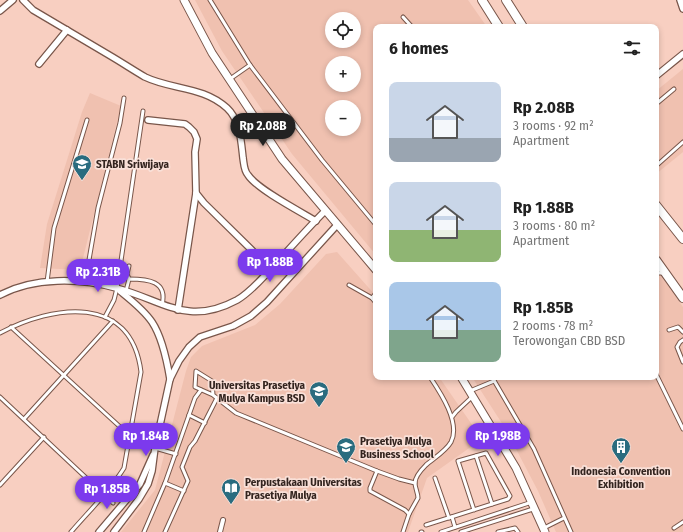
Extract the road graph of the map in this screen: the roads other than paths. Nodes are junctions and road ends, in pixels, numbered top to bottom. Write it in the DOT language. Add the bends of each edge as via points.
graph roads {
  1 [pos="13,0"];
  2 [pos="23,0"];
  3 [pos="184,0"];
  4 [pos="210,0"];
  5 [pos="482,0"];
  6 [pos="506,0"];
  7 [pos="680,0"];
  8 [pos="683,9"];
  9 [pos="0,11"];
  10 [pos="403,17"];
  11 [pos="409,24"];
  12 [pos="497,24"];
  13 [pos="522,24"];
  14 [pos="67,30"];
  15 [pos="683,54"];
  16 [pos="39,64"];
  17 [pos="250,65"];
  18 [pos="659,74"];
  19 [pos="230,79"];
  20 [pos="674,89"];
  21 [pos="124,98"];
  22 [pos="659,102"];
  23 [pos="143,111"];
  24 [pos="87,120"];
  25 [pos="148,120"];
  26 [pos="683,142"];
  27 [pos="659,163"];
  28 [pos="196,193"];
  29 [pos="659,209"];
  30 [pos="325,211"];
  31 [pos="316,221"];
  32 [pos="373,221"];
  33 [pos="337,225"];
  34 [pos="683,239"];
  35 [pos="659,264"];
  36 [pos="89,265"];
  37 [pos="129,266"];
  38 [pos="373,267"];
  39 [pos="271,269"];
  40 [pos="119,271"];
  41 [pos="659,273"];
  42 [pos="665,273"];
  43 [pos="129,279"];
  44 [pos="47,282"];
  45 [pos="85,282"];
  46 [pos="349,285"];
  47 [pos="117,288"];
  48 [pos="126,291"];
  49 [pos="0,295"];
  50 [pos="372,298"];
  51 [pos="683,298"];
  52 [pos="162,305"];
  53 [pos="178,310"];
  54 [pos="105,317"];
  55 [pos="113,321"];
  56 [pos="11,328"];
  57 [pos="669,330"];
  58 [pos="683,332"];
  59 [pos="0,333"];
  60 [pos="683,340"];
  61 [pos="683,362"];
  62 [pos="64,376"];
  63 [pos="170,379"];
  64 [pos="432,380"];
  65 [pos="463,380"];
  66 [pos="659,380"];
  67 [pos="494,381"];
  68 [pos="201,390"];
  69 [pos="213,394"];
  70 [pos="471,394"];
  71 [pos="0,397"];
  72 [pos="217,398"];
  73 [pos="189,415"];
  74 [pos="452,417"];
  75 [pos="24,419"];
  76 [pos="205,423"];
  77 [pos="683,429"];
  78 [pos="130,436"];
  79 [pos="44,438"];
  80 [pos="155,449"];
  81 [pos="176,454"];
  82 [pos="476,456"];
  83 [pos="377,471"];
  84 [pos="435,478"];
  85 [pos="165,482"];
  86 [pos="415,483"];
  87 [pos="0,485"];
  88 [pos="184,491"];
  89 [pos="105,494"];
  90 [pos="114,503"];
  91 [pos="492,504"];
  92 [pos="534,505"];
  93 [pos="474,510"];
  94 [pos="409,514"];
  95 [pos="450,518"];
  96 [pos="564,518"];
  97 [pos="223,520"];
  98 [pos="683,522"];
  99 [pos="426,525"];
  100 [pos="455,527"];
  101 [pos="674,528"];
  102 [pos="544,530"];
  103 [pos="71,532"];
  104 [pos="99,532"];
  105 [pos="114,532"];
  106 [pos="144,532"];
  107 [pos="165,532"];
  108 [pos="220,532"];
  109 [pos="403,532"];
  110 [pos="441,532"];
  111 [pos="461,532"];
  112 [pos="498,532"];
  113 [pos="518,532"];
  114 [pos="571,532"];
  1 -- 9 [label="street"];
  2 -- 14 [label="street" via="33,10"];
  3 -- 19 [label="street" via="212,53"];
  4 -- 17 [label="lane"];
  5 -- 12 [label="main road"];
  6 -- 13 [label="main road"];
  7 -- 8 [label="street"];
  10 -- 11 [label="lane"];
  14 -- 16 [label="street"];
  14 -- 31 [label="street" via="145,76 167,85 206,94 219,101 236,118 248,175 264,189"];
  15 -- 18 [label="street"];
  17 -- 19 [label="lane"];
  17 -- 32 [label="lane" via="322,160"];
  19 -- 30 [label="street" via="282,159"];
  20 -- 22 [label="lane"];
  21 -- 36 [label="lane" via="98,208"];
  23 -- 40 [label="lane"];
  24 -- 44 [label="lane" via="54,228"];
  25 -- 28 [label="street" via="185,124 194,132 197,139"];
  26 -- 27 [label="lane"];
  28 -- 39 [label="street"];
  28 -- 53 [label="street"];
  29 -- 34 [label="main road"];
  30 -- 31 [label="street"];
  30 -- 33 [label="street"];
  31 -- 39 [label="street"];
  33 -- 38 [label="street"];
  33 -- 63 [label="street" via="267,302 251,316 233,326 200,337 194,342 179,361"];
  35 -- 42 [label="main road"];
  36 -- 40 [label="lane"];
  36 -- 45 [label="lane"];
  37 -- 43 [label="lane"];
  39 -- 53 [label="street" via="239,299 222,307 196,312"];
  40 -- 47 [label="lane"];
  41 -- 42 [label="lane"];
  42 -- 51 [label="main road"];
  43 -- 48 [label="lane"];
  43 -- 52 [label="lane" via="140,279 160,285 163,290"];
  44 -- 45 [label="street"];
  44 -- 49 [label="street" via="30,284"];
  45 -- 47 [label="street"];
  46 -- 50 [label="lane"];
  47 -- 48 [label="street"];
  47 -- 54 [label="lane"];
  47 -- 63 [label="street" via="152,322 167,356"];
  48 -- 52 [label="street"];
  52 -- 53 [label="street"];
  54 -- 55 [label="lane"];
  54 -- 56 [label="lane" via="70,312 50,314"];
  55 -- 62 [label="lane"];
  55 -- 78 [label="lane" via="132,341 139,358 141,372"];
  56 -- 59 [label="lane"];
  56 -- 62 [label="lane"];
  57 -- 58 [label="lane" via="678,327"];
  60 -- 61 [label="lane" via="677,347"];
  62 -- 75 [label="lane"];
  62 -- 78 [label="lane"];
  63 -- 80 [label="street"];
  64 -- 74 [label="lane"];
  65 -- 70 [label="street"];
  66 -- 77 [label="lane"];
  67 -- 70 [label="lane"];
  67 -- 96 [label="lane" via="534,449"];
  68 -- 69 [label="lane"];
  68 -- 69 [label="lane" via="194,386 196,371 212,380"];
  68 -- 73 [label="lane"];
  69 -- 72 [label="lane"];
  70 -- 74 [label="lane"];
  70 -- 92 [label="street" via="516,468"];
  71 -- 75 [label="lane"];
  72 -- 76 [label="lane"];
  72 -- 83 [label="lane" via="236,413"];
  73 -- 76 [label="lane"];
  73 -- 81 [label="lane"];
  74 -- 86 [label="lane" via="451,441 423,468"];
  75 -- 79 [label="lane"];
  76 -- 88 [label="lane" via="190,447 182,467 188,481"];
  78 -- 89 [label="lane" via="124,468"];
  79 -- 87 [label="lane"];
  79 -- 89 [label="lane"];
  80 -- 81 [label="lane"];
  80 -- 104 [label="street" via="140,484"];
  80 -- 105 [label="street" via="148,484"];
  81 -- 85 [label="lane"];
  82 -- 91 [label="lane"];
  82 -- 91 [label="lane" via="488,454 510,496"];
  82 -- 93 [label="lane" via="458,461"];
  83 -- 86 [label="lane"];
  83 -- 94 [label="lane" via="370,491"];
  84 -- 95 [label="lane"];
  85 -- 88 [label="lane"];
  85 -- 106 [label="lane"];
  86 -- 94 [label="lane" via="418,498"];
  88 -- 107 [label="lane"];
  89 -- 90 [label="lane"];
  89 -- 103 [label="lane"];
  91 -- 93 [label="lane"];
  92 -- 100 [label="lane"];
  92 -- 102 [label="street"];
  92 -- 111 [label="lane"];
  93 -- 95 [label="lane"];
  94 -- 109 [label="lane"];
  95 -- 99 [label="lane"];
  95 -- 100 [label="lane"];
  96 -- 102 [label="lane"];
  96 -- 114 [label="lane"];
  97 -- 108 [label="street"];
  98 -- 101 [label="lane"];
  100 -- 110 [label="lane"];
  112 -- 113 [label="lane" via="515,528"];
}
